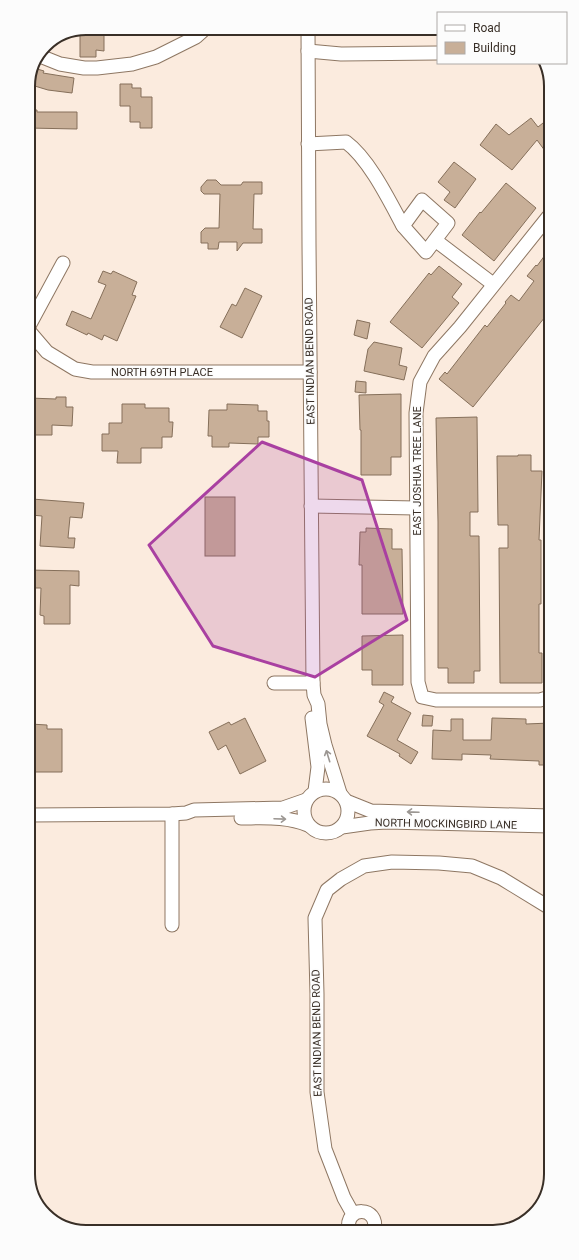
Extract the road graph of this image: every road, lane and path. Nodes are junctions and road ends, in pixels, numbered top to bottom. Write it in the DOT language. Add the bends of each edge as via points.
graph roads {
  1 [pos="198,35"];
  2 [pos="308,35"];
  3 [pos="308,51"];
  4 [pos="437,53"];
  5 [pos="44,58"];
  6 [pos="308,144"];
  7 [pos="544,222"];
  8 [pos="403,226"];
  9 [pos="435,240"];
  10 [pos="63,263"];
  11 [pos="493,284"];
  12 [pos="35,315"];
  13 [pos="35,338"];
  14 [pos="310,372"];
  15 [pos="311,506"];
  16 [pos="416,508"];
  17 [pos="274,683"];
  18 [pos="314,689"];
  19 [pos="544,699"];
  20 [pos="311,796"];
  21 [pos="343,797"];
  22 [pos="186,813"];
  23 [pos="172,814"];
  24 [pos="35,815"];
  25 [pos="544,816"];
  26 [pos="308,825"];
  27 [pos="544,826"];
  28 [pos="342,827"];
  29 [pos="544,904"];
  30 [pos="172,925"];
  31 [pos="353,1214"];
  32 [pos="349,1225"];
  33 [pos="375,1225"];
  1 -- 5 [label="street" via="156,57 132,64 84,68 60,64"];
  2 -- 3 [label="street, EAST INDIAN BEND ROAD"];
  3 -- 4 [label="street" via="341,54"];
  3 -- 6 [label="street, EAST INDIAN BEND ROAD"];
  6 -- 8 [label="street" via="346,142 355,148 383,189"];
  6 -- 14 [label="street, EAST INDIAN BEND ROAD"];
  7 -- 11 [label="street, EAST JOSHUA TREE LANE"];
  8 -- 9 [label="street" via="426,252"];
  8 -- 9 [label="street" via="422,200 448,224"];
  9 -- 11 [label="street"];
  10 -- 12 [label="street"];
  11 -- 16 [label="street, EAST JOSHUA TREE LANE" via="434,356 420,382 416,413"];
  13 -- 14 [label="street, NORTH 69TH PLACE" via="46,352 75,369 92,372"];
  14 -- 15 [label="street, EAST INDIAN BEND ROAD"];
  15 -- 16 [label="street"];
  15 -- 18 [label="street, EAST INDIAN BEND ROAD"];
  16 -- 19 [label="street, EAST JOSHUA TREE LANE" via="418,682 422,697 436,700"];
  17 -- 18 [label="street"];
  18 -- 20 [label="street, EAST INDIAN BEND ROAD" via="311,704 318,766"];
  21 -- 18 [label="street, EAST INDIAN BEND ROAD, one-way" via="325,745"];
  20 -- 21 [label="street, NORTH MOCKINGBIRD LANE" via="327,789 335,790"];
  20 -- 22 [label="street, NORTH MOCKINGBIRD LANE" via="283,808 194,810"];
  20 -- 26 [label="street" via="304,806"];
  25 -- 21 [label="street, NORTH MOCKINGBIRD LANE, one-way" via="371,811"];
  21 -- 28 [label="street" via="348,806 348,818"];
  22 -- 23 [label="street, NORTH MOCKINGBIRD LANE"];
  22 -- 26 [label="street, NORTH MOCKINGBIRD LANE, one-way" via="194,817 287,819"];
  23 -- 24 [label="street, NORTH MOCKINGBIRD LANE"];
  23 -- 30 [label="street"];
  26 -- 28 [label="street, NORTH MOCKINGBIRD LANE" via="324,834 330,834"];
  27 -- 28 [label="street, NORTH MOCKINGBIRD LANE" via="387,822"];
  29 -- 31 [label="street, EAST INDIAN BEND ROAD" via="501,878 472,866 439,863 392,862 364,866 327,890 315,918 317,1092 326,1149 344,1198"];
  31 -- 32 [label="street"];
  31 -- 33 [label="street" via="359,1211 368,1213 374,1219"];
}
